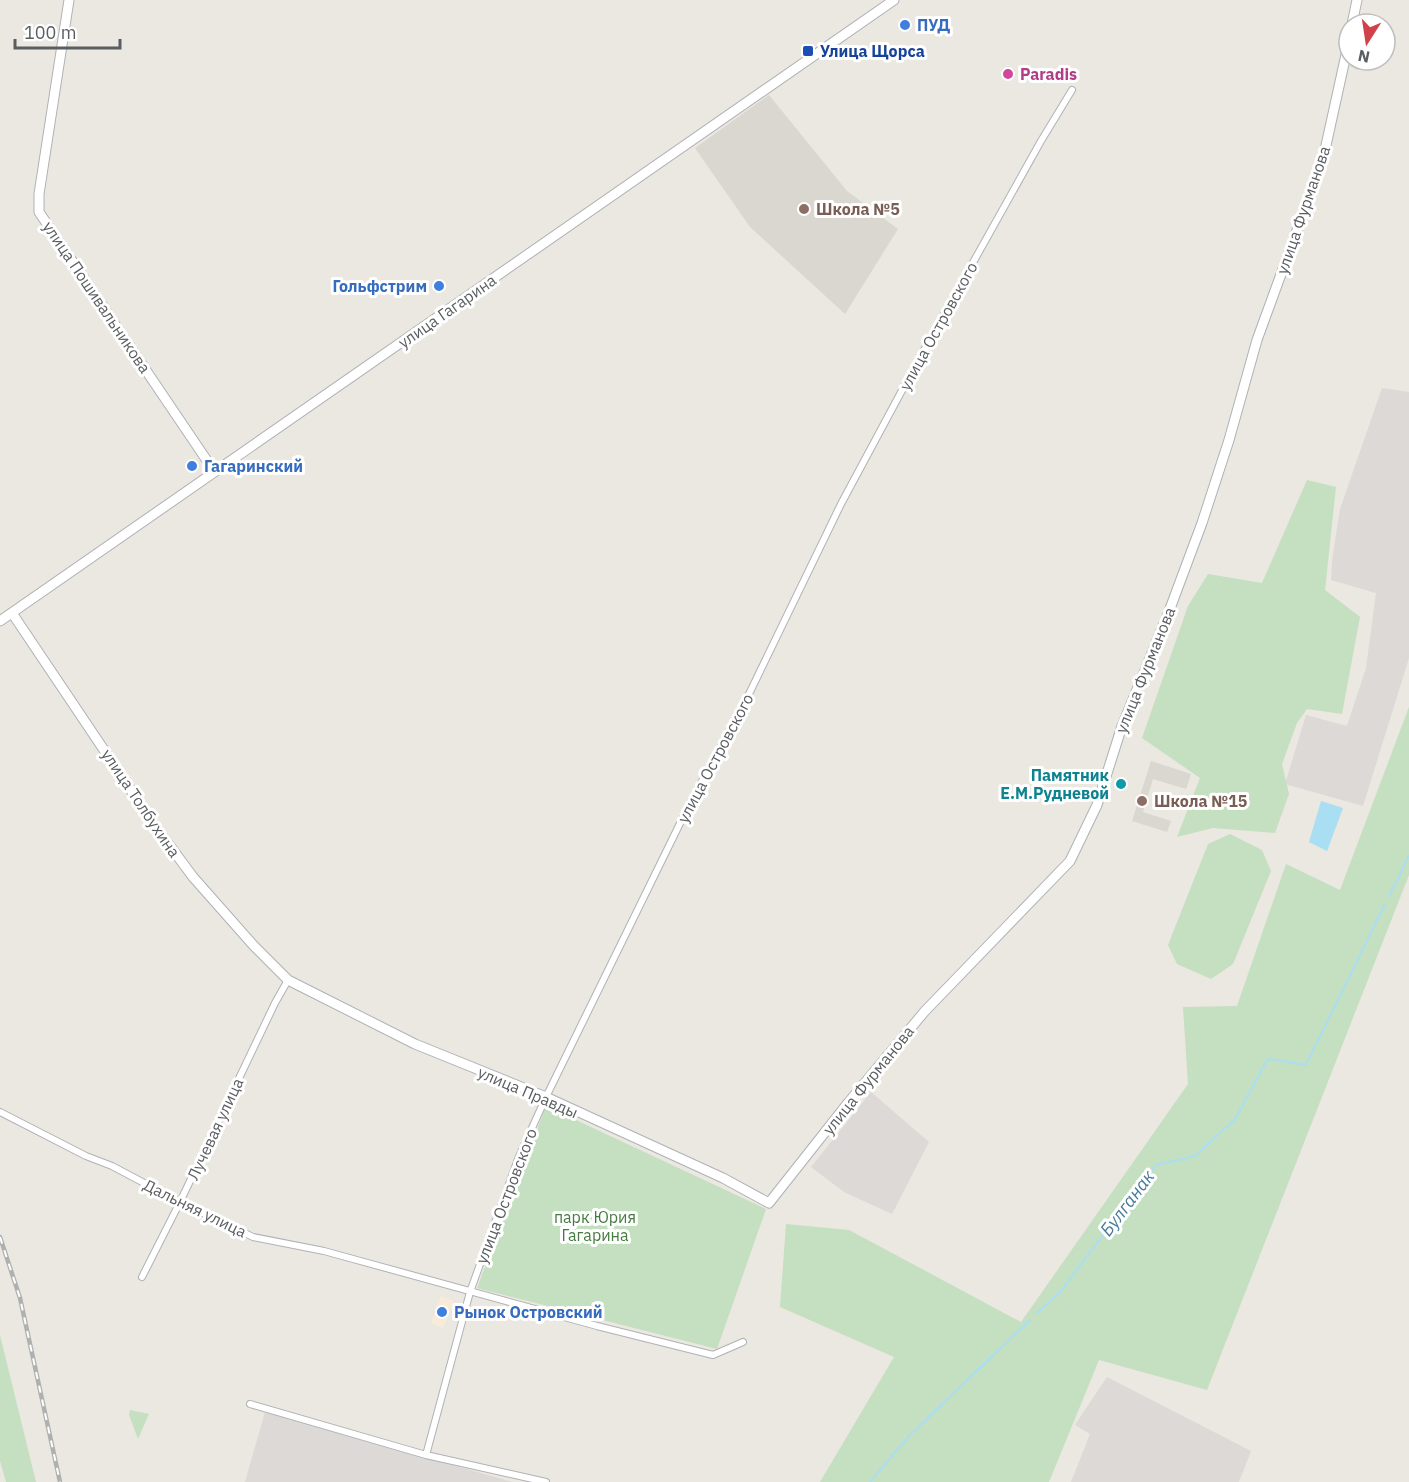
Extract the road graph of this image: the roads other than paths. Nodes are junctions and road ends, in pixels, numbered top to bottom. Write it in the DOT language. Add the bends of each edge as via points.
graph roads {
  1 [pos="69,0"];
  2 [pos="894,0"];
  3 [pos="1342,72"];
  4 [pos="1072,90"];
  5 [pos="214,471"];
  6 [pos="12,613"];
  7 [pos="0,621"];
  8 [pos="288,980"];
  9 [pos="546,1097"];
  10 [pos="0,1112"];
  11 [pos="180,1203"];
  12 [pos="769,1203"];
  13 [pos="142,1277"];
  14 [pos="470,1292"];
  15 [pos="743,1342"];
  16 [pos="250,1404"];
  17 [pos="426,1455"];
  18 [pos="546,1482"];
  1 -- 5 [label="main road, улица Пошивальникова" via="39,212"];
  2 -- 5 [label="main road, улица Гагарина"];
  3 -- 12 [label="main road, улица Фурманова" via="1323,159 1257,340 1202,523 1122,726 1097,805 1070,861 925,1011"];
  4 -- 9 [label="street, улица Островского" via="841,504"];
  5 -- 6 [label="main road, улица Гагарина"];
  6 -- 7 [label="main road, улица Гагарина"];
  6 -- 8 [label="main road, улица Толбухина" via="192,877"];
  8 -- 9 [label="main road, улица Правды" via="416,1044"];
  8 -- 11 [label="street, Лучевая улица"];
  9 -- 12 [label="main road, улица Правды"];
  9 -- 14 [label="street, улица Островского" via="518,1159"];
  10 -- 11 [label="street, Дальняя улица"];
  11 -- 13 [label="street, Лучевая улица"];
  11 -- 14 [label="street, Дальняя улица" via="253,1237 324,1251"];
  14 -- 15 [label="street, Дальняя улица" via="713,1355"];
  14 -- 17 [label="street, улица Островского"];
  16 -- 17 [label="street"];
  17 -- 18 [label="street"];
}
